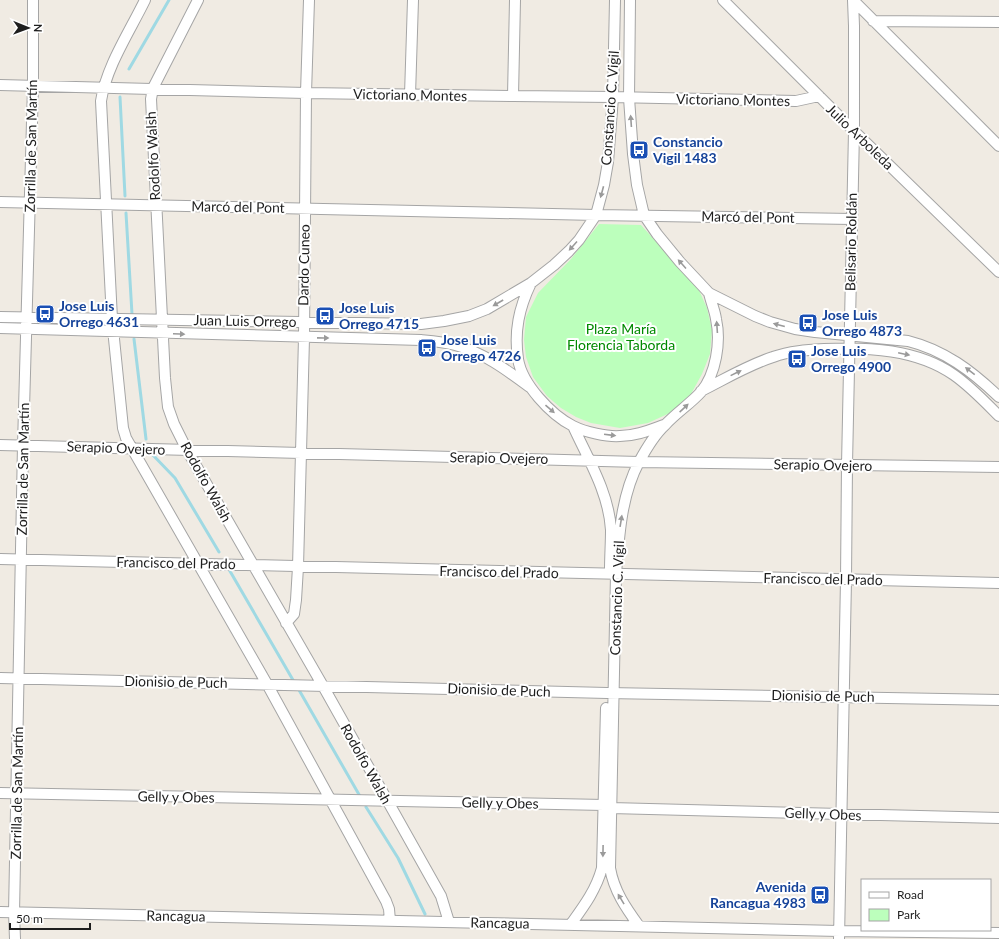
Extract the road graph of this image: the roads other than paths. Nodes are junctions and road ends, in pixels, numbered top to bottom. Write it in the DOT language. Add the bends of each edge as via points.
graph roads {
  1 [pos="33,0"];
  2 [pos="145,0"];
  3 [pos="198,0"];
  4 [pos="309,0"];
  5 [pos="413,0"];
  6 [pos="515,0"];
  7 [pos="615,0"];
  8 [pos="630,0"];
  9 [pos="723,0"];
  10 [pos="853,0"];
  11 [pos="873,21"];
  12 [pos="999,22"];
  13 [pos="0,85"];
  14 [pos="33,86"];
  15 [pos="103,87"];
  16 [pos="153,88"];
  17 [pos="306,93"];
  18 [pos="410,95"];
  19 [pos="514,96"];
  20 [pos="818,96"];
  21 [pos="613,97"];
  22 [pos="629,98"];
  23 [pos="854,131"];
  24 [pos="999,146"];
  25 [pos="0,202"];
  26 [pos="30,202"];
  27 [pos="106,204"];
  28 [pos="156,206"];
  29 [pos="305,208"];
  30 [pos="596,215"];
  31 [pos="644,215"];
  32 [pos="852,219"];
  33 [pos="999,272"];
  34 [pos="531,283"];
  35 [pos="708,293"];
  36 [pos="0,317"];
  37 [pos="27,318"];
  38 [pos="112,319"];
  39 [pos="161,319"];
  40 [pos="303,322"];
  41 [pos="0,328"];
  42 [pos="27,329"];
  43 [pos="113,331"];
  44 [pos="162,333"];
  45 [pos="849,335"];
  46 [pos="304,338"];
  47 [pos="849,348"];
  48 [pos="987,385"];
  49 [pos="999,386"];
  50 [pos="531,388"];
  51 [pos="702,391"];
  52 [pos="999,397"];
  53 [pos="999,416"];
  54 [pos="665,425"];
  55 [pos="573,426"];
  56 [pos="0,445"];
  57 [pos="23,445"];
  58 [pos="131,448"];
  59 [pos="187,450"];
  60 [pos="301,453"];
  61 [pos="589,460"];
  62 [pos="639,462"];
  63 [pos="847,465"];
  64 [pos="999,467"];
  65 [pos="0,559"];
  66 [pos="21,559"];
  67 [pos="198,564"];
  68 [pos="252,565"];
  69 [pos="298,567"];
  70 [pos="613,574"];
  71 [pos="846,580"];
  72 [pos="999,583"];
  73 [pos="286,622"];
  74 [pos="0,678"];
  75 [pos="19,678"];
  76 [pos="267,684"];
  77 [pos="323,686"];
  78 [pos="610,693"];
  79 [pos="843,696"];
  80 [pos="999,700"];
  81 [pos="0,793"];
  82 [pos="16,794"];
  83 [pos="331,800"];
  84 [pos="387,800"];
  85 [pos="608,806"];
  86 [pos="842,814"];
  87 [pos="999,818"];
  88 [pos="0,912"];
  89 [pos="14,913"];
  90 [pos="390,921"];
  91 [pos="449,922"];
  92 [pos="571,924"];
  93 [pos="640,926"];
  94 [pos="999,927"];
  95 [pos="994,933"];
  96 [pos="839,935"];
  97 [pos="15,939"];
  1 -- 14 [label="street, Zorrilla de San Martín"];
  2 -- 15 [label="street"];
  3 -- 16 [label="street, Rodolfo Walsh"];
  4 -- 17 [label="street, Dardo Cuneo"];
  5 -- 18 [label="street"];
  6 -- 19 [label="street"];
  7 -- 21 [label="street, Constancio C. Vigil"];
  8 -- 22 [label="street, Constancio C. Vigil"];
  9 -- 20 [label="street, Julio Arboleda"];
  10 -- 11 [label="street"];
  10 -- 23 [label="street, Belisario Roldán"];
  11 -- 12 [label="street"];
  11 -- 24 [label="street"];
  13 -- 14 [label="street, Victoriano Montes"];
  14 -- 15 [label="street, Victoriano Montes"];
  14 -- 26 [label="street, Zorrilla de San Martín"];
  15 -- 16 [label="street, Victoriano Montes"];
  15 -- 27 [label="street" via="101,111"];
  16 -- 17 [label="street, Victoriano Montes"];
  16 -- 28 [label="street, Rodolfo Walsh" via="150,108"];
  17 -- 18 [label="street, Victoriano Montes"];
  17 -- 29 [label="street, Dardo Cuneo"];
  18 -- 19 [label="street, Victoriano Montes"];
  19 -- 21 [label="street, Victoriano Montes"];
  20 -- 22 [label="street, Victoriano Montes" via="796,101"];
  20 -- 23 [label="street, Julio Arboleda"];
  21 -- 22 [label="street, Victoriano Montes"];
  21 -- 30 [label="street, Constancio C. Vigil, one-way" via="608,162"];
  31 -- 22 [label="street, Constancio C. Vigil, one-way" via="636,179"];
  23 -- 32 [label="street, Belisario Roldán"];
  23 -- 33 [label="street, Julio Arboleda"];
  25 -- 26 [label="street, Marcó del Pont"];
  26 -- 27 [label="street, Marcó del Pont"];
  26 -- 37 [label="street, Zorrilla de San Martín"];
  27 -- 28 [label="street, Marcó del Pont"];
  27 -- 38 [label="street"];
  28 -- 29 [label="street, Marcó del Pont"];
  28 -- 39 [label="street, Rodolfo Walsh"];
  29 -- 30 [label="street, Marcó del Pont"];
  29 -- 40 [label="street, Dardo Cuneo"];
  30 -- 31 [label="street, Marcó del Pont"];
  30 -- 34 [label="street, Juan Luis Orrego, one-way" via="569,251"];
  31 -- 32 [label="street, Marcó del Pont"];
  35 -- 31 [label="street, one-way" via="657,234"];
  32 -- 45 [label="street, Belisario Roldán"];
  34 -- 40 [label="street, Juan Luis Orrego, one-way" via="487,309 444,321 421,324"];
  34 -- 50 [label="street" via="518,318 517,340 518,361"];
  45 -- 35 [label="street, one-way" via="795,329 770,322"];
  51 -- 35 [label="street, Constancio C. Vigil, one-way" via="710,377 718,339 716,320"];
  36 -- 37 [label="street, Juan Luis Orrego"];
  37 -- 38 [label="street, Juan Luis Orrego"];
  37 -- 42 [label="street, Zorrilla de San Martín"];
  38 -- 39 [label="street, Juan Luis Orrego"];
  38 -- 43 [label="street"];
  39 -- 40 [label="street, Juan Luis Orrego"];
  39 -- 44 [label="street, Rodolfo Walsh"];
  40 -- 46 [label="street, Dardo Cuneo"];
  41 -- 42 [label="street, Juan Luis Orrego"];
  42 -- 43 [label="street, Juan Luis Orrego"];
  42 -- 57 [label="street, Zorrilla de San Martín"];
  43 -- 44 [label="street, Juan Luis Orrego"];
  43 -- 58 [label="street" via="123,428"];
  44 -- 46 [label="street, Juan Luis Orrego, one-way"];
  44 -- 59 [label="street, Rodolfo Walsh" via="168,407"];
  45 -- 47 [label="street, Belisario Roldán"];
  48 -- 45 [label="street, one-way" via="950,357 920,344 908,340"];
  46 -- 50 [label="street, Juan Luis Orrego, one-way" via="421,340 456,345 479,354"];
  46 -- 60 [label="street, Dardo Cuneo"];
  51 -- 47 [label="street, one-way" via="774,356"];
  47 -- 53 [label="street, one-way" via="885,350 928,362 953,375"];
  47 -- 63 [label="street, Belisario Roldán"];
  48 -- 49 [label="street"];
  48 -- 52 [label="street"];
  50 -- 55 [label="street, one-way" via="545,406"];
  54 -- 51 [label="street, Constancio C. Vigil, one-way"];
  55 -- 54 [label="street, one-way" via="619,437 639,434"];
  54 -- 62 [label="street, Constancio C. Vigil"];
  55 -- 61 [label="street, Constancio C. Vigil"];
  56 -- 57 [label="street, Serapio Ovejero"];
  57 -- 58 [label="street, Serapio Ovejero"];
  57 -- 66 [label="street, Zorrilla de San Martín"];
  58 -- 59 [label="street, Serapio Ovejero"];
  58 -- 67 [label="street"];
  59 -- 60 [label="street, Serapio Ovejero"];
  59 -- 68 [label="street, Rodolfo Walsh"];
  60 -- 61 [label="street, Serapio Ovejero"];
  60 -- 69 [label="street, Dardo Cuneo"];
  61 -- 62 [label="street, Serapio Ovejero"];
  61 -- 70 [label="street, Constancio C. Vigil" via="604,496 610,524"];
  62 -- 63 [label="street, Serapio Ovejero"];
  70 -- 62 [label="street, Constancio C. Vigil, one-way" via="623,509 631,478"];
  63 -- 64 [label="street, Serapio Ovejero"];
  63 -- 71 [label="street, Belisario Roldán"];
  65 -- 66 [label="street, Francisco del Prado"];
  66 -- 67 [label="street, Francisco del Prado"];
  66 -- 75 [label="street, Zorrilla de San Martín"];
  67 -- 68 [label="street, Francisco del Prado"];
  67 -- 76 [label="street"];
  68 -- 69 [label="street, Francisco del Prado"];
  68 -- 73 [label="street, Rodolfo Walsh"];
  69 -- 70 [label="street, Francisco del Prado"];
  69 -- 73 [label="street, Dardo Cuneo" via="294,614"];
  70 -- 71 [label="street, Francisco del Prado"];
  70 -- 78 [label="street, Constancio C. Vigil"];
  71 -- 72 [label="street, Francisco del Prado"];
  71 -- 79 [label="street, Belisario Roldán"];
  73 -- 77 [label="street, Rodolfo Walsh"];
  74 -- 75 [label="street, Dionisio de Puch"];
  75 -- 76 [label="street, Dionisio de Puch"];
  75 -- 82 [label="street, Zorrilla de San Martín"];
  76 -- 77 [label="street, Dionisio de Puch"];
  76 -- 83 [label="street"];
  77 -- 78 [label="street, Dionisio de Puch"];
  77 -- 84 [label="street, Rodolfo Walsh"];
  78 -- 79 [label="street, Dionisio de Puch"];
  78 -- 85 [label="street, Constancio C. Vigil"];
  79 -- 80 [label="street, Dionisio de Puch"];
  79 -- 86 [label="street, Belisario Roldán"];
  81 -- 82 [label="street, Gelly y Obes"];
  82 -- 83 [label="street, Gelly y Obes"];
  82 -- 89 [label="street, Zorrilla de San Martín"];
  83 -- 84 [label="street, Gelly y Obes"];
  83 -- 90 [label="street" via="386,900"];
  84 -- 85 [label="street, Gelly y Obes"];
  84 -- 91 [label="street, Rodolfo Walsh" via="441,896"];
  85 -- 86 [label="street, Gelly y Obes"];
  85 -- 92 [label="street, Constancio C. Vigil, one-way" via="602,868 598,881 593,893"];
  93 -- 85 [label="street, Constancio C. Vigil, one-way" via="616,891 612,879"];
  86 -- 87 [label="street, Gelly y Obes"];
  86 -- 96 [label="street, Belisario Roldán"];
  88 -- 89 [label="street, Rancagua"];
  89 -- 90 [label="street, Rancagua"];
  89 -- 97 [label="street, Zorrilla de San Martín"];
  90 -- 91 [label="street, Rancagua"];
  91 -- 92 [label="street, Rancagua"];
  92 -- 93 [label="street, Rancagua"];
  93 -- 96 [label="street, Rancagua"];
  94 -- 95 [label="street"];
  95 -- 96 [label="street, Rancagua"];
}
